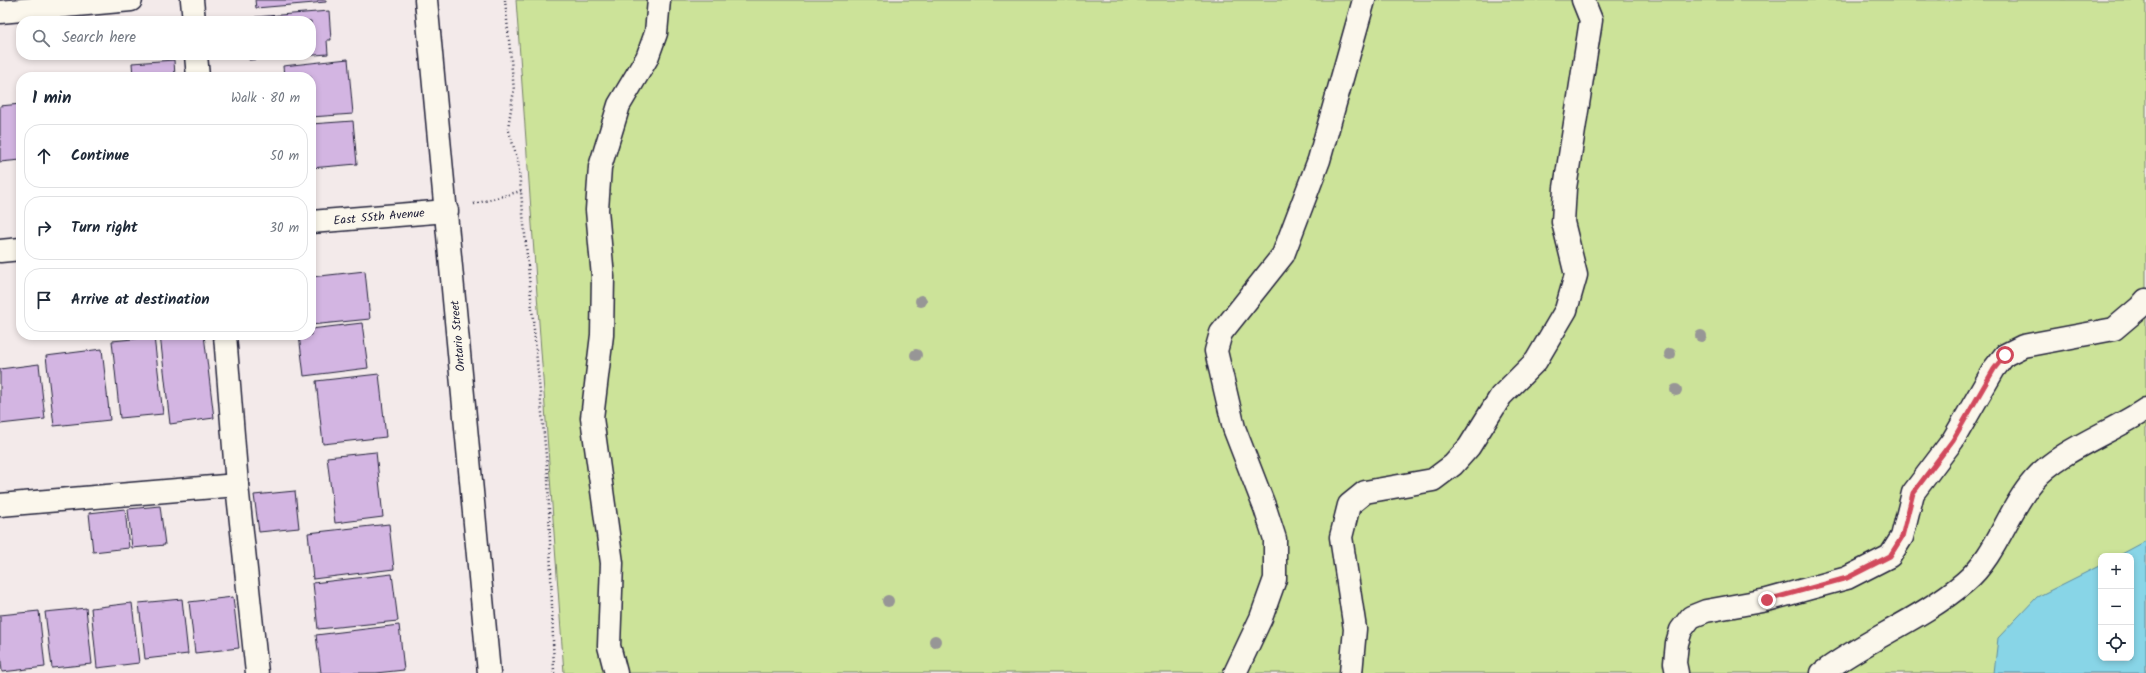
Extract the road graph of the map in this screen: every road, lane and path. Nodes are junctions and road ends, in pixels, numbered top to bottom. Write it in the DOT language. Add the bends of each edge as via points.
graph roads {
  1 [pos="131,0"];
  2 [pos="192,0"];
  3 [pos="426,0"];
  4 [pos="505,0"];
  5 [pos="659,0"];
  6 [pos="1364,0"];
  7 [pos="1583,0"];
  8 [pos="0,12"];
  9 [pos="194,16"];
  10 [pos="196,60"];
  11 [pos="198,72"];
  12 [pos="521,191"];
  13 [pos="447,211"];
  14 [pos="316,222"];
  15 [pos="16,249"];
  16 [pos="0,251"];
  17 [pos="2146,300"];
  18 [pos="225,340"];
  19 [pos="2146,409"];
  20 [pos="236,485"];
  21 [pos="0,505"];
  22 [pos="257,673"];
  23 [pos="489,673"];
  24 [pos="554,673"];
  25 [pos="616,673"];
  26 [pos="1235,673"];
  27 [pos="1351,673"];
  28 [pos="1677,673"];
  29 [pos="1822,673"];
  1 -- 8 [label="street"];
  2 -- 9 [label="street"];
  3 -- 13 [label="street, Ontario Street"];
  4 -- 12 [label="path" via="514,90 508,128 518,160"];
  5 -- 25 [label="street" via="656,33 647,58 619,105 600,167 597,210 603,277 602,328 592,418 612,563 609,646"];
  6 -- 26 [label="street" via="1319,160 1282,255 1221,333 1216,351 1234,428 1275,539 1275,579 1261,618"];
  7 -- 27 [label="street" via="1591,20 1565,188 1563,222 1576,275 1566,310 1536,361 1501,396 1469,447 1453,465 1433,480 1365,492 1349,505 1342,537 1355,629"];
  10 -- 11 [label="street"];
  12 -- 13 [label="path"];
  12 -- 24 [label="path" via="548,477"];
  13 -- 14 [label="street, East 55th Avenue"];
  13 -- 23 [label="street, Ontario Street"];
  15 -- 16 [label="street"];
  17 -- 28 [label="street" via="2114,329 2023,346 2005,355 1994,369 1953,440 1913,493 1902,537 1890,556 1847,578 1767,600 1706,610 1691,618 1681,630 1677,643"];
  18 -- 20 [label="street"];
  19 -- 29 [label="street" via="2057,460 2034,479 1999,539 1966,582"];
  20 -- 21 [label="street"];
  20 -- 22 [label="street"];
}
